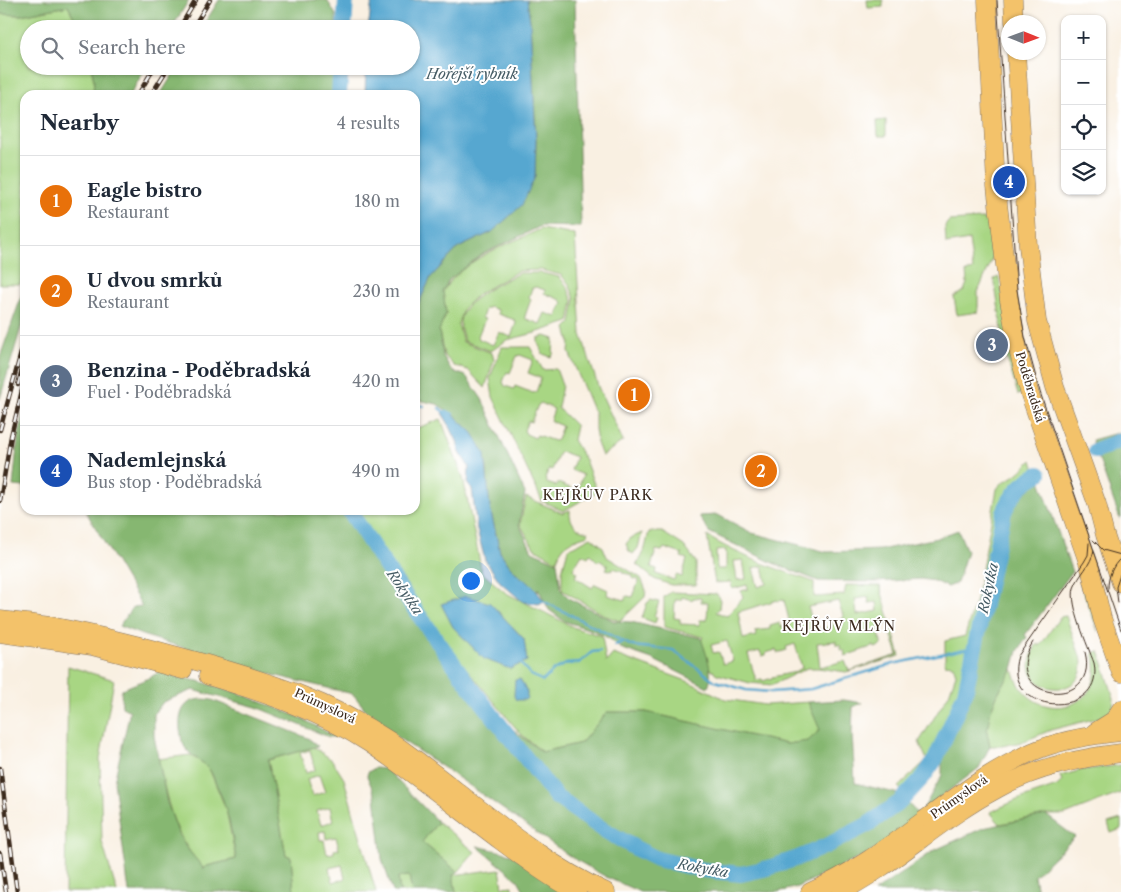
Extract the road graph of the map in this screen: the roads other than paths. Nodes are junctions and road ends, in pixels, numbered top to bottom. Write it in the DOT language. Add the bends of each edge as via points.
graph roads {
  1 [pos="987,0"];
  2 [pos="1013,0"];
  3 [pos="1014,15"];
  4 [pos="1016,60"];
  5 [pos="1121,584"];
  6 [pos="0,620"];
  7 [pos="0,633"];
  8 [pos="92,640"];
  9 [pos="1121,673"];
  10 [pos="1121,709"];
  11 [pos="1121,732"];
  12 [pos="1088,736"];
  13 [pos="1121,754"];
  14 [pos="577,892"];
  15 [pos="606,892"];
  16 [pos="810,892"];
  17 [pos="841,892"];
  1 -- 9 [label="main road, Poděbradská" via="996,186 1018,350"];
  2 -- 3 [label="main road"];
  4 -- 5 [label="main road, Poděbradská" via="1028,246 1037,321 1055,387 1097,504"];
  6 -- 8 [label="main road, Průmyslová" via="55,627"];
  7 -- 8 [label="main road, Průmyslová"];
  8 -- 14 [label="main road, Průmyslová" via="291,704 331,721 398,763 527,860"];
  8 -- 15 [label="main road, Průmyslová" via="152,649 255,678 338,710 409,755 546,857"];
  10 -- 12 [label="main road" via="1114,720"];
  11 -- 12 [label="main road, Průmyslová"];
  12 -- 16 [label="main road, Průmyslová" via="1041,749 1003,767 865,863"];
  13 -- 17 [label="main road, Průmyslová" via="1053,766 998,788"];
}
